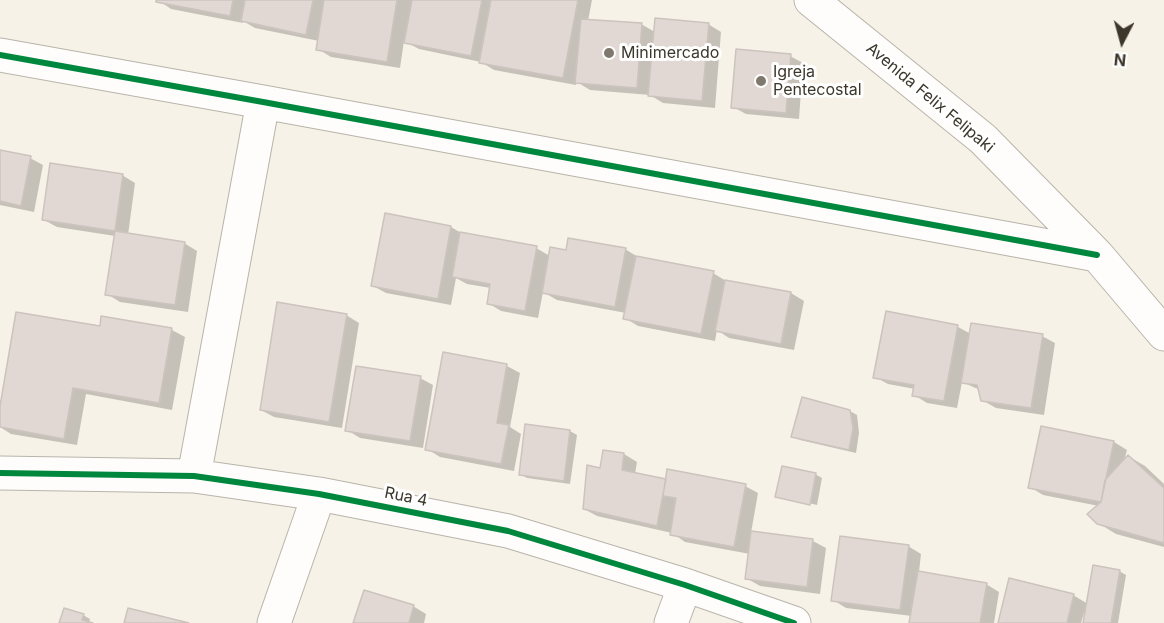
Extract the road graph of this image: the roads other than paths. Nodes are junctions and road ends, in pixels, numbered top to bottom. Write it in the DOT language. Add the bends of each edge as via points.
graph roads {
  1 [pos="811,0"];
  2 [pos="0,56"];
  3 [pos="263,102"];
  4 [pos="1097,255"];
  5 [pos="1164,334"];
  6 [pos="0,473"];
  7 [pos="194,476"];
  8 [pos="319,494"];
  9 [pos="685,585"];
  10 [pos="273,623"];
  11 [pos="671,623"];
  12 [pos="794,623"];
  1 -- 4 [label="street, Avenida Felix Felipaki" via="983,139"];
  2 -- 3 [label="street"];
  3 -- 4 [label="street"];
  3 -- 7 [label="street"];
  4 -- 5 [label="street, Avenida Felix Felipaki"];
  6 -- 7 [label="street, Rua 4"];
  7 -- 8 [label="street, Rua 4"];
  8 -- 9 [label="street, Rua 4" via="508,531"];
  8 -- 10 [label="street"];
  9 -- 11 [label="street"];
  9 -- 12 [label="street, Rua 4"];
}
